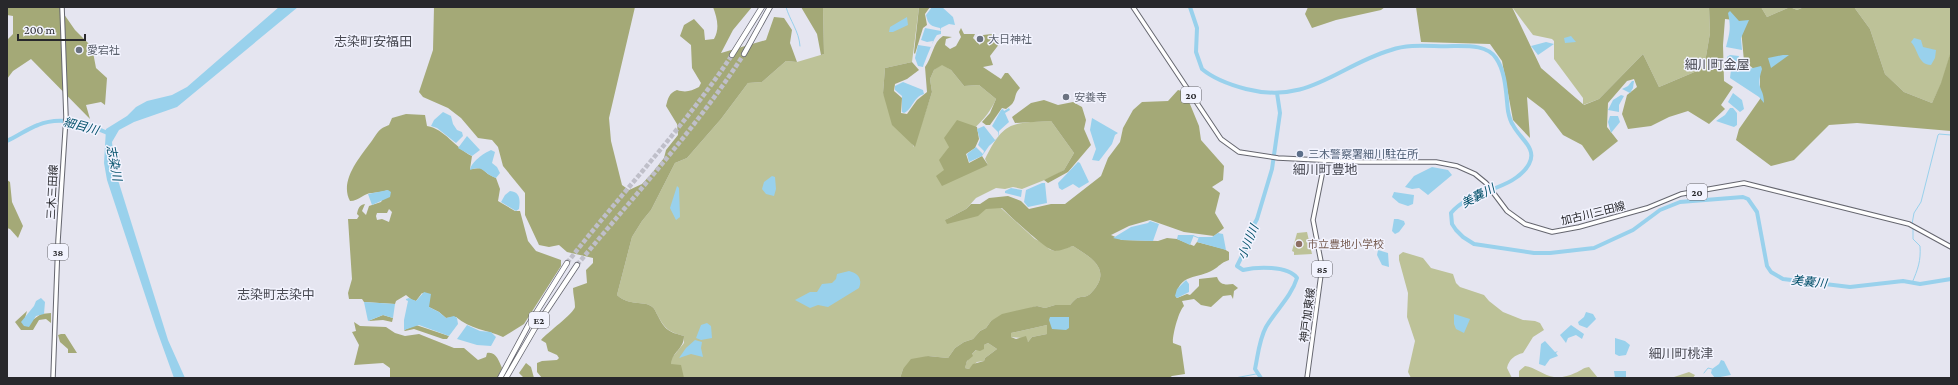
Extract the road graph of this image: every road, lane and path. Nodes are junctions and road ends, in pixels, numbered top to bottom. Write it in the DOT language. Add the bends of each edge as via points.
graph roads {
  1 [pos="62,7"];
  2 [pos="762,7"];
  3 [pos="770,7"];
  4 [pos="1133,7"];
  5 [pos="744,54"];
  6 [pos="732,55"];
  7 [pos="1325,160"];
  8 [pos="1951,247"];
  9 [pos="568,263"];
  10 [pos="577,265"];
  11 [pos="53,378"];
  12 [pos="500,378"];
  13 [pos="506,378"];
  14 [pos="1307,378"];
  1 -- 11 [label="main road, 三木三田線 / 38" via="66,117"];
  2 -- 6 [label="highway"];
  3 -- 5 [label="highway"];
  4 -- 7 [label="main road, 加古川三田線 / 20" via="1221,139 1239,152 1278,158"];
  7 -- 8 [label="main road, 加古川三田線 / 20" via="1436,162 1457,166 1475,174 1486,183 1507,211 1520,221 1552,232 1647,208 1681,194 1713,190 1738,183 1770,188 1912,225"];
  7 -- 14 [label="main road, 神戸加東線 / 85" via="1313,220 1322,267"];
  9 -- 12 [label="highway, E2" via="529,324"];
  10 -- 13 [label="highway, E2" via="535,328"];
}
